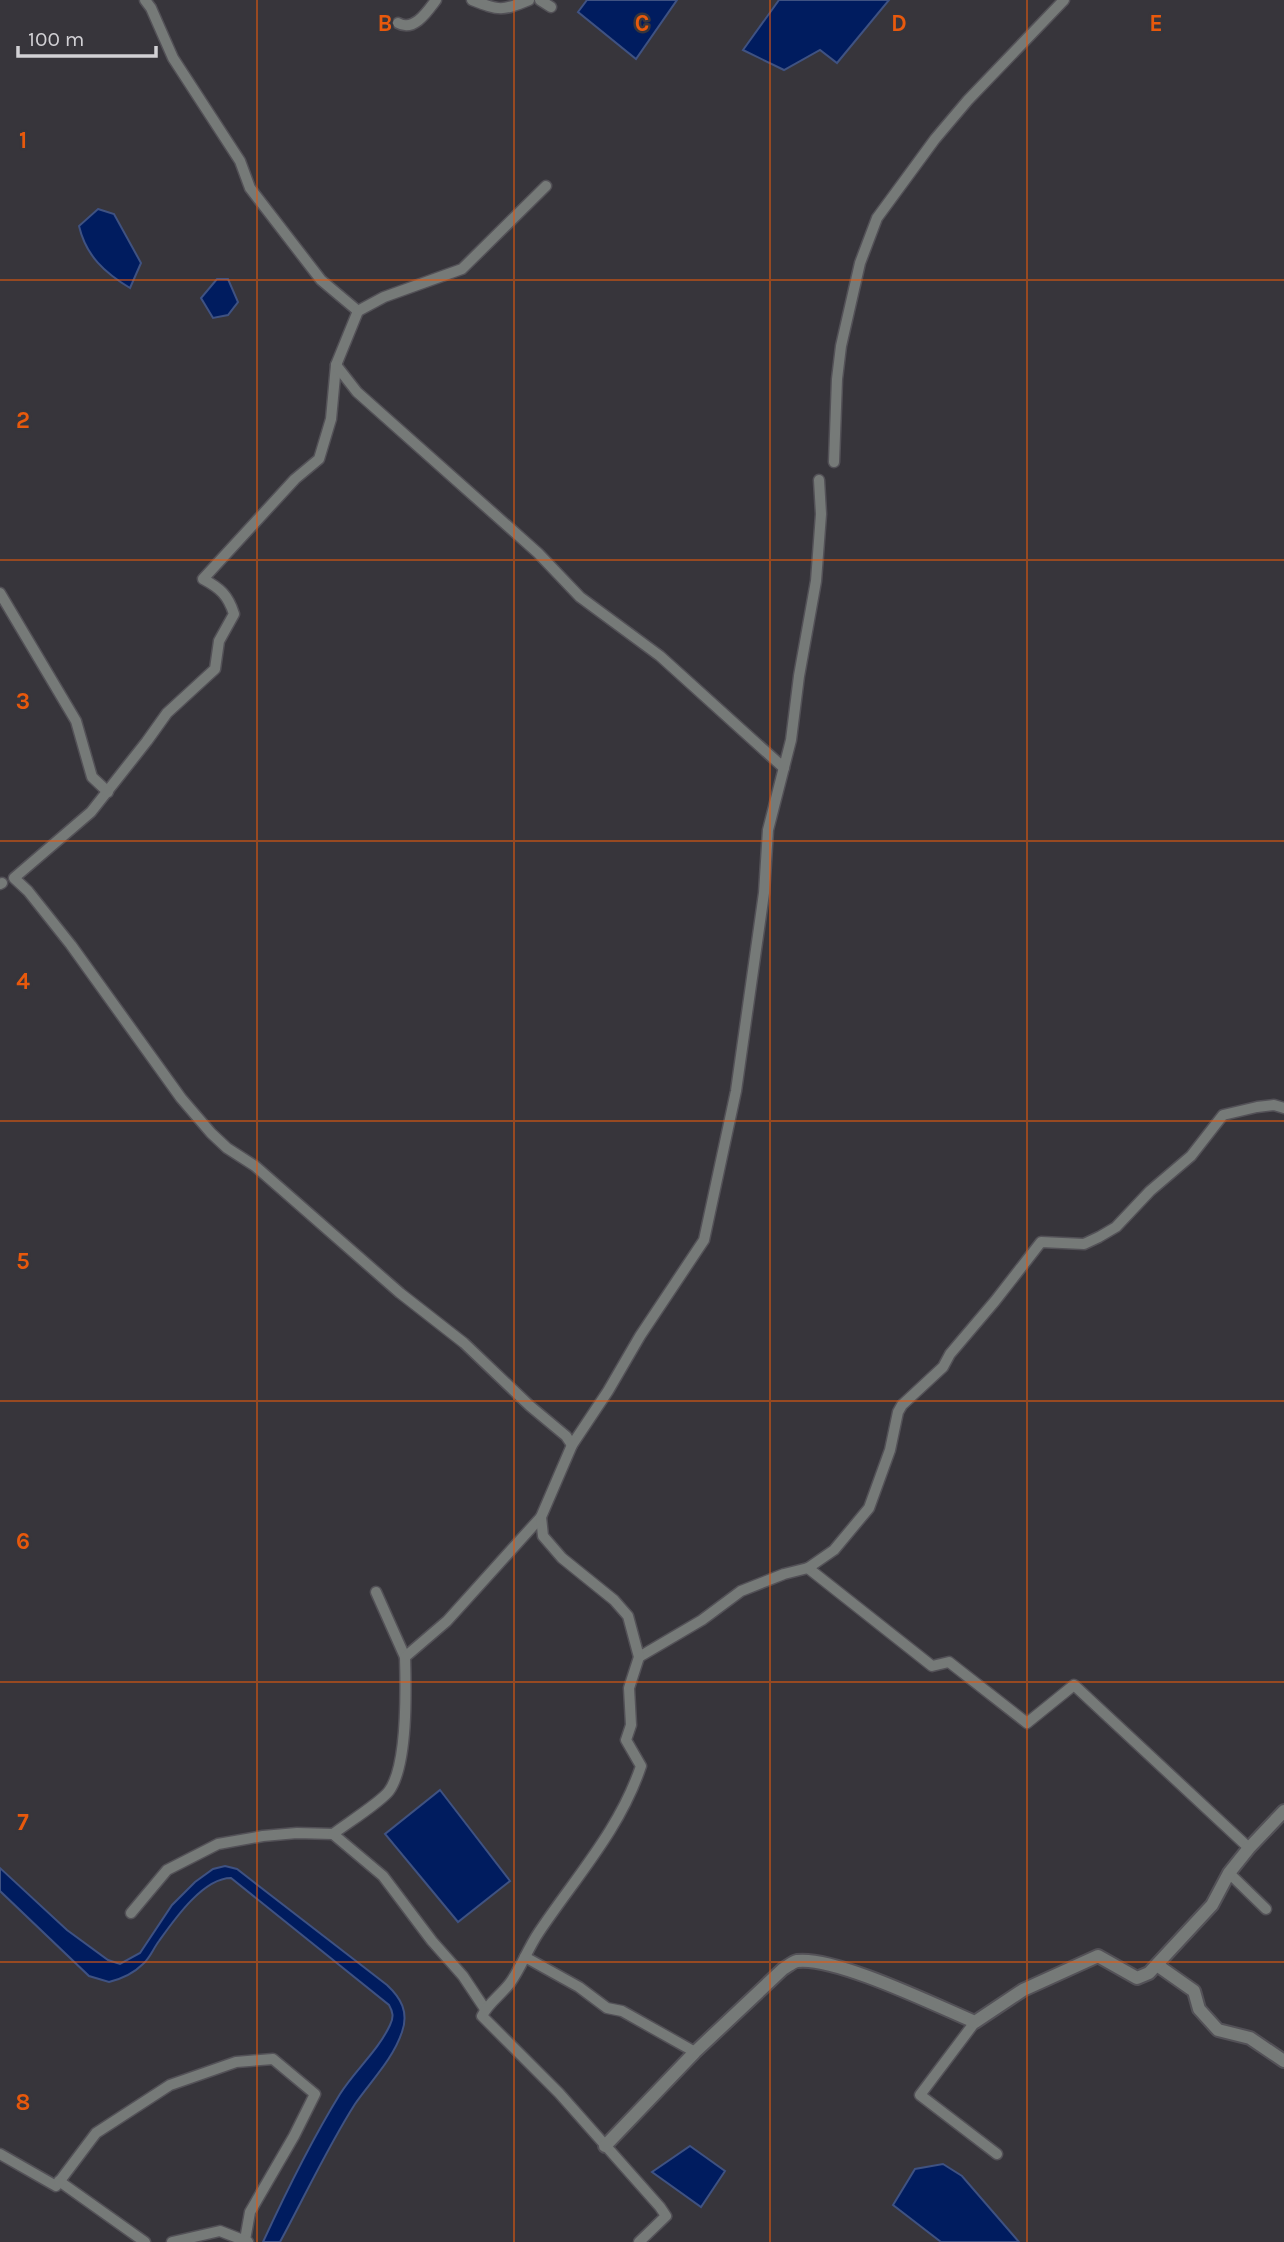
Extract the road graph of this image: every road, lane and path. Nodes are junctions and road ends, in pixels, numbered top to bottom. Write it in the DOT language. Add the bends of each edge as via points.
graph roads {
  1 [pos="145,0"];
  2 [pos="436,0"];
  3 [pos="472,0"];
  4 [pos="529,0"];
  5 [pos="540,0"];
  6 [pos="1064,0"];
  7 [pos="551,7"];
  8 [pos="398,23"];
  9 [pos="546,186"];
  10 [pos="358,311"];
  11 [pos="337,365"];
  12 [pos="834,462"];
  13 [pos="818,481"];
  14 [pos="0,593"];
  15 [pos="784,768"];
  16 [pos="108,792"];
  17 [pos="1284,1108"];
  18 [pos="572,1445"];
  19 [pos="541,1517"];
  20 [pos="808,1568"];
  21 [pos="376,1592"];
  22 [pos="405,1657"];
  23 [pos="639,1657"];
  24 [pos="1284,1811"];
  25 [pos="333,1834"];
  26 [pos="1249,1848"];
  27 [pos="1229,1873"];
  28 [pos="1266,1909"];
  29 [pos="131,1913"];
  30 [pos="525,1957"];
  31 [pos="1157,1965"];
  32 [pos="485,2009"];
  33 [pos="975,2022"];
  34 [pos="695,2052"];
  35 [pos="1284,2061"];
  36 [pos="605,2146"];
  37 [pos="0,2154"];
  38 [pos="997,2154"];
  39 [pos="59,2181"];
  40 [pos="246,2241"];
  41 [pos="145,2242"];
  42 [pos="172,2242"];
  43 [pos="639,2242"];
  1 -- 10 [label="street" via="173,58 240,161 250,188 321,280"];
  2 -- 8 [label="street" via="412,26"];
  3 -- 4 [label="street" via="498,9 511,9"];
  5 -- 7 [label="street"];
  6 -- 12 [label="street" via="968,100 877,218 860,263 841,346"];
  9 -- 10 [label="street" via="462,269"];
  10 -- 11 [label="street"];
  11 -- 15 [label="street" via="357,392 538,553 580,597 660,656"];
  11 -- 16 [label="street" via="331,419 319,459 203,579 229,598 234,614 219,641 215,669 167,712"];
  13 -- 15 [label="street" via="821,514 816,581"];
  14 -- 16 [label="street" via="76,721 92,777"];
  15 -- 18 [label="street" via="768,830 764,893 736,1091 704,1240"];
  16 -- 18 [label="street" via="14,878 71,944 211,1133 464,1343"];
  17 -- 20 [label="street" via="1274,1105 1223,1115 1191,1156 1116,1227 1084,1244 1041,1242 943,1367 902,1405 869,1508 834,1550"];
  18 -- 19 [label="street"];
  19 -- 22 [label="street" via="447,1622"];
  19 -- 23 [label="street" via="543,1536 562,1558 628,1616"];
  20 -- 23 [label="street" via="741,1591"];
  20 -- 26 [label="street" via="932,1666 948,1662 1027,1723 1074,1685"];
  21 -- 22 [label="street"];
  22 -- 25 [label="street" via="407,1701 397,1773 388,1792"];
  23 -- 30 [label="street" via="629,1688 631,1725 626,1740 642,1766 632,1796"];
  24 -- 26 [label="street"];
  25 -- 29 [label="street" via="297,1833 218,1843 167,1870"];
  25 -- 32 [label="street" via="383,1876"];
  26 -- 27 [label="street"];
  27 -- 28 [label="street"];
  27 -- 31 [label="street" via="1212,1905"];
  30 -- 32 [label="street" via="510,1983"];
  30 -- 34 [label="street" via="607,2008 622,2011"];
  31 -- 33 [label="street" via="1137,1978 1098,1956 1023,1990"];
  31 -- 35 [label="street" via="1194,1991 1199,2008 1218,2030 1250,2038"];
  32 -- 36 [label="street" via="482,2016"];
  33 -- 34 [label="street" via="850,1971 795,1961"];
  33 -- 38 [label="street" via="920,2095"];
  34 -- 36 [label="street"];
  36 -- 43 [label="street" via="666,2216"];
  37 -- 39 [label="street" via="56,2186"];
  39 -- 40 [label="street" via="96,2133 170,2085 236,2062 273,2059 315,2094 250,2212"];
  39 -- 41 [label="street"];
  40 -- 42 [label="street" via="220,2231"];
}
